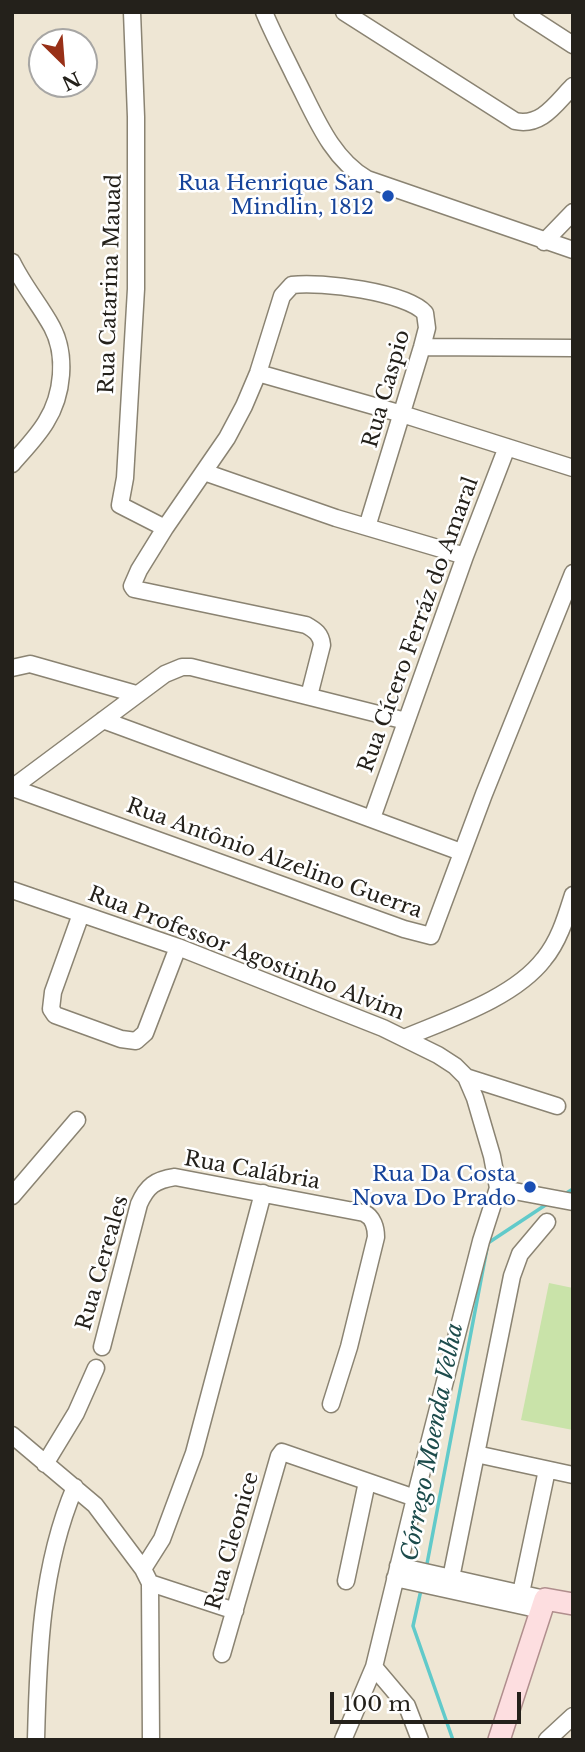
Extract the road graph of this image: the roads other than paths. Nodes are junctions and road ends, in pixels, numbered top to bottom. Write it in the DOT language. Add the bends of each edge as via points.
graph roads {
  1 [pos="132,12"];
  2 [pos="264,12"];
  3 [pos="344,12"];
  4 [pos="522,12"];
  5 [pos="573,45"];
  6 [pos="573,86"];
  7 [pos="573,212"];
  8 [pos="544,242"];
  9 [pos="573,250"];
  10 [pos="12,262"];
  11 [pos="422,347"];
  12 [pos="573,348"];
  13 [pos="258,373"];
  14 [pos="402,414"];
  15 [pos="507,447"];
  16 [pos="12,464"];
  17 [pos="573,468"];
  18 [pos="204,472"];
  19 [pos="367,527"];
  20 [pos="165,528"];
  21 [pos="465,556"];
  22 [pos="573,573"];
  23 [pos="12,668"];
  24 [pos="136,694"];
  25 [pos="309,696"];
  26 [pos="103,720"];
  27 [pos="406,721"];
  28 [pos="13,788"];
  29 [pos="372,818"];
  30 [pos="461,852"];
  31 [pos="12,890"];
  32 [pos="573,895"];
  33 [pos="80,914"];
  34 [pos="178,947"];
  35 [pos="404,1038"];
  36 [pos="466,1077"];
  37 [pos="556,1107"];
  38 [pos="76,1120"];
  39 [pos="498,1188"];
  40 [pos="145,1191"];
  41 [pos="263,1193"];
  42 [pos="12,1196"];
  43 [pos="573,1202"];
  44 [pos="547,1222"];
  45 [pos="102,1347"];
  46 [pos="96,1367"];
  47 [pos="331,1404"];
  48 [pos="12,1435"];
  49 [pos="476,1454"];
  50 [pos="45,1464"];
  51 [pos="547,1469"];
  52 [pos="573,1475"];
  53 [pos="367,1482"];
  54 [pos="75,1487"];
  55 [pos="415,1498"];
  56 [pos="401,1573"];
  57 [pos="147,1576"];
  58 [pos="346,1581"];
  59 [pos="449,1582"];
  60 [pos="521,1593"];
  61 [pos="557,1607"];
  62 [pos="235,1611"];
  63 [pos="222,1654"];
  64 [pos="374,1667"];
  65 [pos="573,1716"];
  66 [pos="36,1740"];
  67 [pos="151,1740"];
  68 [pos="343,1740"];
  69 [pos="420,1740"];
  70 [pos="499,1740"];
  71 [pos="513,1740"];
  72 [pos="547,1740"];
  1 -- 20 [label="street, Rua Catarina Mauad" via="136,289 120,505"];
  2 -- 8 [label="street" via="319,123 354,172"];
  3 -- 6 [label="street" via="515,121 539,119"];
  4 -- 5 [label="street"];
  7 -- 8 [label="street"];
  8 -- 9 [label="street"];
  10 -- 16 [label="street" via="54,330 61,366 52,412"];
  11 -- 12 [label="street"];
  11 -- 13 [label="street, Rua Caspio" via="427,321 413,304 357,289 292,285 282,296"];
  11 -- 14 [label="street, Rua Caspio"];
  13 -- 14 [label="street"];
  13 -- 18 [label="street" via="227,438"];
  14 -- 15 [label="street"];
  14 -- 19 [label="street, Rua Caspio"];
  15 -- 17 [label="street"];
  15 -- 21 [label="street, Rua Cícero Ferráz do Amaral"];
  18 -- 19 [label="street"];
  18 -- 20 [label="street"];
  19 -- 21 [label="street"];
  20 -- 25 [label="street" via="132,583 134,589 306,625 321,638 322,645"];
  21 -- 27 [label="street, Rua Cícero Ferráz do Amaral"];
  22 -- 30 [label="street, Rua Antônio Alzelino Guerra"];
  23 -- 24 [label="street" via="30,664"];
  24 -- 25 [label="street" via="165,674 191,667"];
  24 -- 26 [label="street"];
  25 -- 27 [label="street"];
  26 -- 28 [label="street"];
  26 -- 29 [label="street"];
  27 -- 29 [label="street, Rua Cícero Ferráz do Amaral"];
  28 -- 30 [label="street, Rua Antônio Alzelino Guerra" via="431,936"];
  29 -- 30 [label="street"];
  31 -- 33 [label="street, Rua Professor Agostinho Alvim"];
  32 -- 35 [label="street, Rua Professor Agostinho Alvim" via="555,944 535,970 503,994"];
  33 -- 34 [label="street, Rua Professor Agostinho Alvim"];
  33 -- 34 [label="street" via="51,1009 55,1015 121,1039 136,1041 145,1033"];
  34 -- 35 [label="street, Rua Professor Agostinho Alvim"];
  35 -- 36 [label="street" via="446,1059"];
  36 -- 37 [label="street"];
  36 -- 39 [label="street" via="483,1123"];
  38 -- 42 [label="street"];
  39 -- 43 [label="street"];
  39 -- 55 [label="street"];
  40 -- 41 [label="street, Rua Calábria" via="152,1183 175,1177"];
  40 -- 45 [label="street, Rua Cereales"];
  41 -- 47 [label="street, Rua Calábria" via="363,1213 374,1224 376,1237 360,1305"];
  41 -- 57 [label="street" via="194,1454"];
  44 -- 49 [label="street" via="516,1262"];
  46 -- 50 [label="street" via="76,1413"];
  48 -- 50 [label="street"];
  49 -- 51 [label="street"];
  49 -- 59 [label="street"];
  50 -- 54 [label="street"];
  51 -- 52 [label="street"];
  51 -- 60 [label="street"];
  53 -- 55 [label="street, Rua Cleonice"];
  53 -- 58 [label="street"];
  53 -- 62 [label="street, Rua Cleonice" via="282,1452"];
  54 -- 57 [label="street" via="103,1514"];
  54 -- 66 [label="street" via="61,1525 45,1597"];
  55 -- 56 [label="street"];
  56 -- 59 [label="street"];
  56 -- 64 [label="street"];
  57 -- 62 [label="street"];
  57 -- 67 [label="street"];
  59 -- 60 [label="street"];
  59 -- 61 [label="street"];
  60 -- 61 [label="street"];
  61 -- 70 [label="main road"];
  61 -- 71 [label="main road"];
  62 -- 63 [label="street, Rua Cleonice"];
  64 -- 68 [label="street"];
  64 -- 69 [label="street" via="407,1706"];
  65 -- 72 [label="street"];
}
